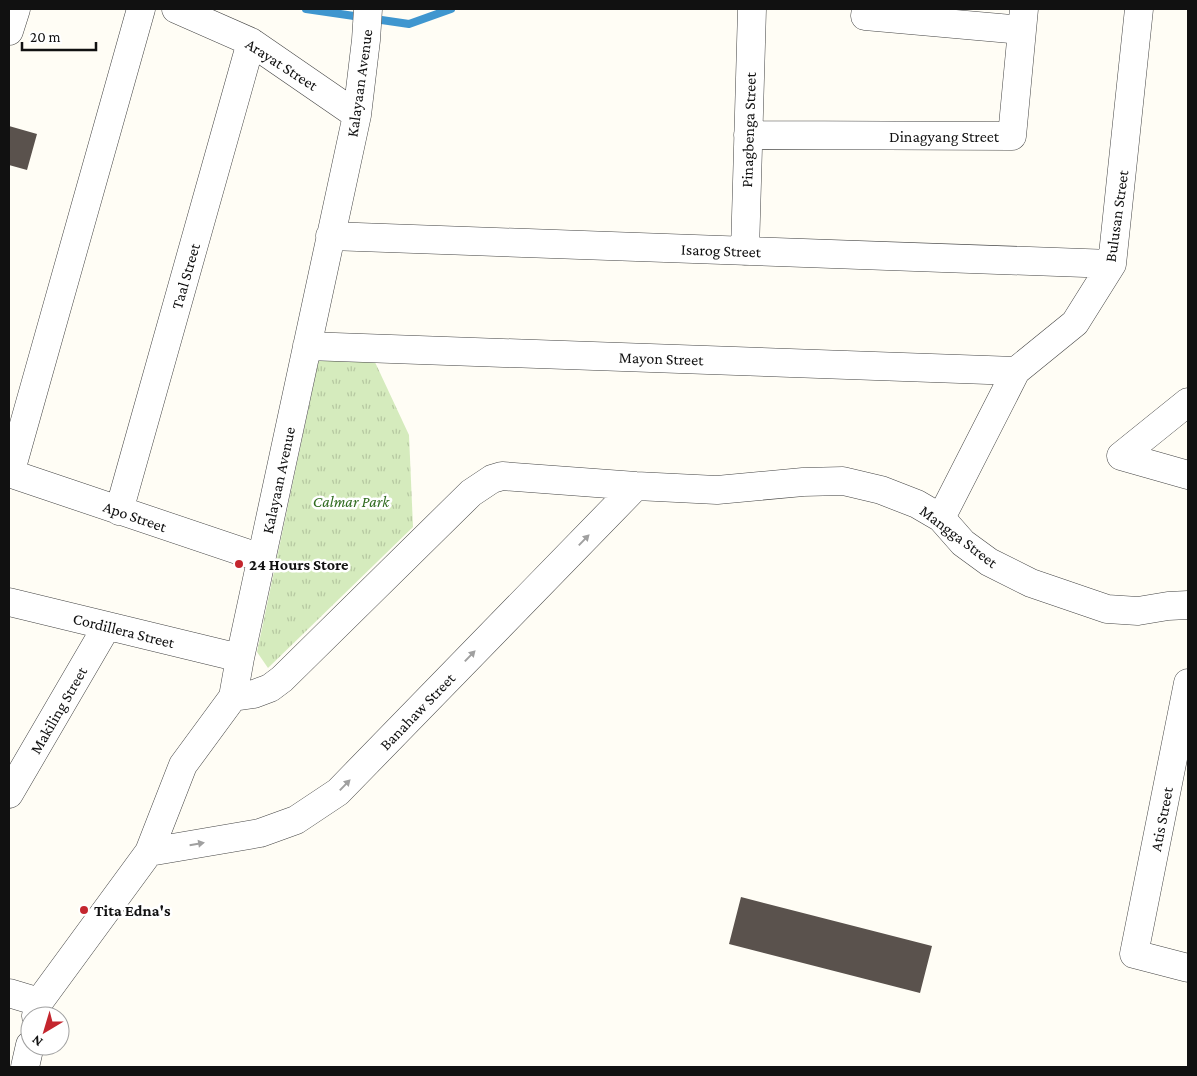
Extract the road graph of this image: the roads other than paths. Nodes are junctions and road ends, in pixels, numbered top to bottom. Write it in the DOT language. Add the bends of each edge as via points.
graph roads {
  1 [pos="16,9"];
  2 [pos="141,9"];
  3 [pos="176,9"];
  4 [pos="368,9"];
  5 [pos="752,9"];
  6 [pos="866,9"];
  7 [pos="1139,9"];
  8 [pos="1023,19"];
  9 [pos="9,31"];
  10 [pos="251,42"];
  11 [pos="357,115"];
  12 [pos="748,135"];
  13 [pos="330,236"];
  14 [pos="745,251"];
  15 [pos="1112,264"];
  16 [pos="307,346"];
  17 [pos="1016,371"];
  18 [pos="1188,402"];
  19 [pos="10,473"];
  20 [pos="1188,475"];
  21 [pos="636,486"];
  22 [pos="119,510"];
  23 [pos="941,518"];
  24 [pos="261,558"];
  25 [pos="9,602"];
  26 [pos="1188,605"];
  27 [pos="107,626"];
  28 [pos="240,658"];
  29 [pos="1188,683"];
  30 [pos="233,697"];
  31 [pos="9,794"];
  32 [pos="149,852"];
  33 [pos="1188,968"];
  34 [pos="9,993"];
  35 [pos="33,1006"];
  36 [pos="40,1006"];
  1 -- 9 [label="street"];
  2 -- 19 [label="street"];
  3 -- 10 [label="street, Arayat Street"];
  4 -- 11 [label="street, Kalayaan Avenue"];
  5 -- 12 [label="street, Pinagbenga Street"];
  6 -- 8 [label="street" via="865,16"];
  7 -- 15 [label="street, Bulusan Street"];
  8 -- 12 [label="street, Dinagyang Street" via="1012,136"];
  10 -- 11 [label="street, Arayat Street"];
  10 -- 22 [label="street, Taal Street"];
  11 -- 13 [label="street, Kalayaan Avenue"];
  12 -- 14 [label="street, Pinagbenga Street"];
  13 -- 14 [label="street, Isarog Street"];
  13 -- 16 [label="street, Kalayaan Avenue"];
  14 -- 15 [label="street, Isarog Street"];
  15 -- 17 [label="street, Bulusan Street" via="1075,323"];
  16 -- 17 [label="street, Mayon Street"];
  16 -- 24 [label="street, Kalayaan Avenue"];
  17 -- 23 [label="street, Bulusan Street"];
  18 -- 20 [label="street" via="1121,456"];
  19 -- 22 [label="street, Apo Street"];
  21 -- 23 [label="street, Mangga Street" via="717,490 843,480 881,490 917,504"];
  21 -- 30 [label="street, Mangga Street" via="516,476 492,479 471,493 282,679 254,694"];
  32 -- 21 [label="street, Banahaw Street, one-way" via="260,833 296,820 338,792"];
  22 -- 24 [label="street, Apo Street"];
  23 -- 26 [label="street, Mangga Street" via="964,543 989,562 1031,583 1107,609 1138,611"];
  24 -- 28 [label="street, Kalayaan Avenue"];
  25 -- 27 [label="street, Cordillera Street"];
  27 -- 28 [label="street, Cordillera Street"];
  27 -- 31 [label="street, Makiling Street"];
  28 -- 30 [label="street, Kalayaan Avenue"];
  29 -- 33 [label="street, Atis Street" via="1134,954"];
  30 -- 32 [label="street, Kalayaan Avenue" via="183,765"];
  32 -- 36 [label="street, Kalayaan Avenue"];
  34 -- 35 [label="street"];
}
